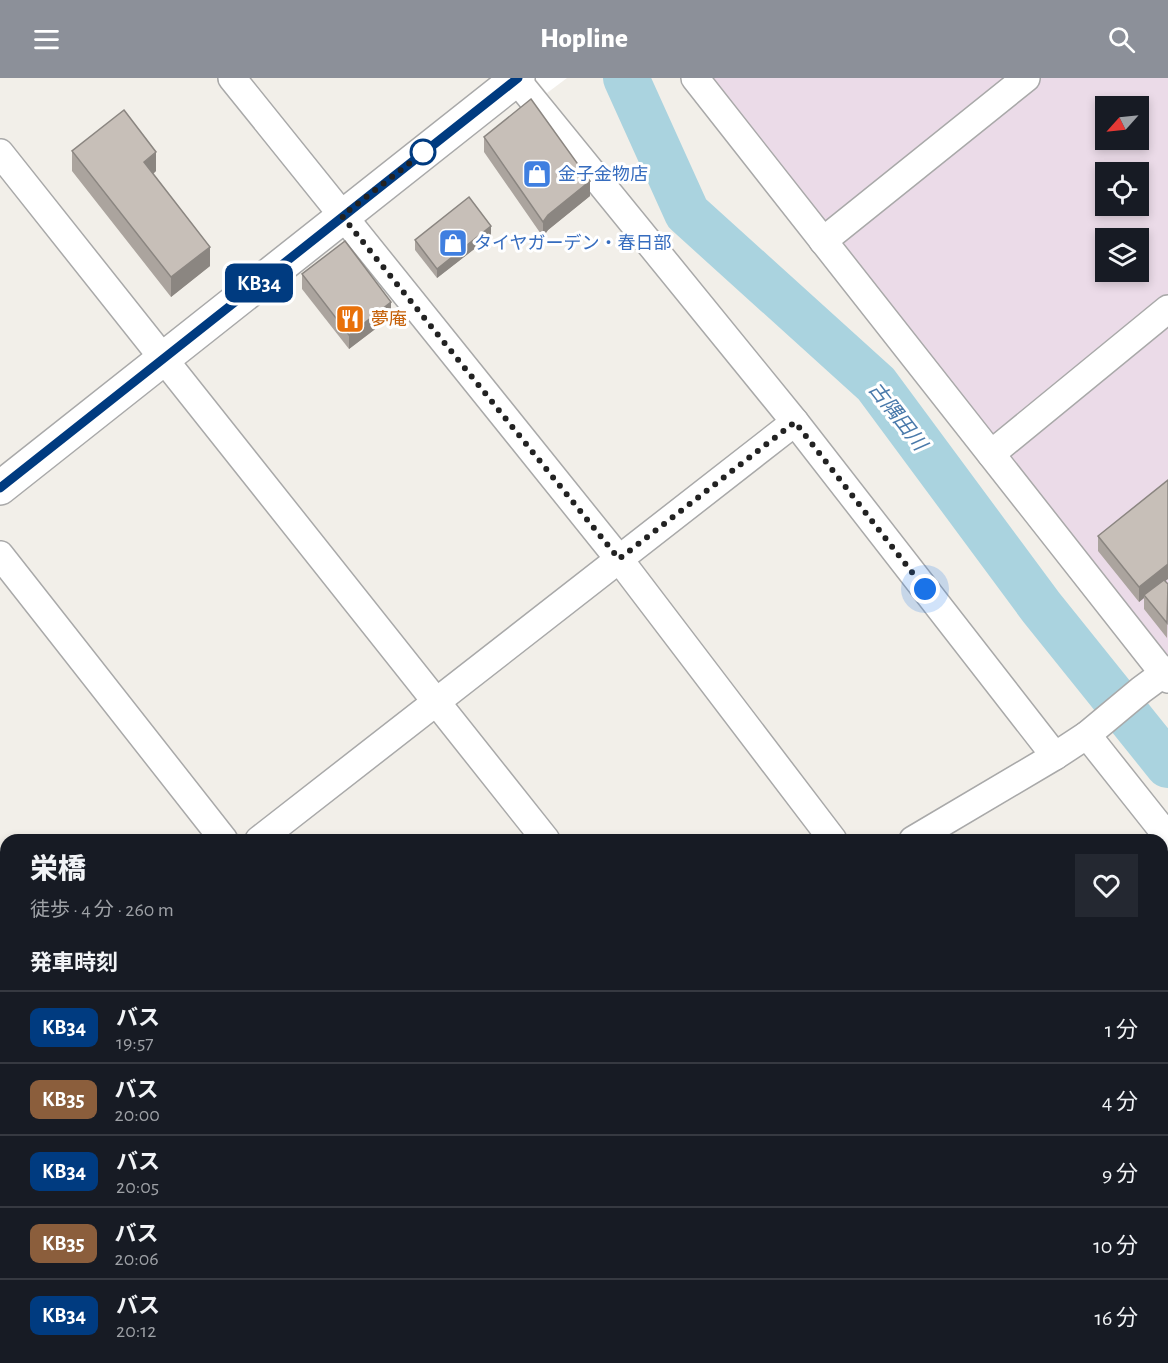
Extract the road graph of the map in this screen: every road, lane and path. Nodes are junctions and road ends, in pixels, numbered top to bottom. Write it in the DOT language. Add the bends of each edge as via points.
graph roads {
  1 [pos="232,78"];
  2 [pos="516,78"];
  3 [pos="695,78"];
  4 [pos="1026,78"];
  5 [pos="0,153"];
  6 [pos="342,216"];
  7 [pos="823,241"];
  8 [pos="1168,309"];
  9 [pos="164,359"];
  10 [pos="795,422"];
  11 [pos="990,454"];
  12 [pos="0,488"];
  13 [pos="0,555"];
  14 [pos="619,559"];
  15 [pos="1167,674"];
  16 [pos="436,702"];
  17 [pos="1087,735"];
  18 [pos="1055,756"];
  19 [pos="219,834"];
  20 [pos="267,834"];
  21 [pos="541,834"];
  22 [pos="828,834"];
  23 [pos="923,834"];
  24 [pos="1166,834"];
  1 -- 6 [label="street"];
  2 -- 6 [label="street"];
  2 -- 10 [label="street"];
  3 -- 7 [label="street"];
  4 -- 7 [label="street"];
  5 -- 9 [label="street"];
  6 -- 9 [label="street"];
  6 -- 14 [label="street"];
  7 -- 11 [label="street"];
  8 -- 11 [label="street"];
  9 -- 12 [label="street"];
  9 -- 16 [label="street"];
  10 -- 14 [label="street"];
  10 -- 18 [label="street"];
  11 -- 15 [label="street"];
  13 -- 19 [label="street"];
  14 -- 16 [label="street"];
  14 -- 22 [label="street"];
  15 -- 17 [label="street" via="1141,690"];
  16 -- 20 [label="street"];
  16 -- 21 [label="street"];
  17 -- 18 [label="street"];
  17 -- 24 [label="street"];
  18 -- 23 [label="street"];
}
